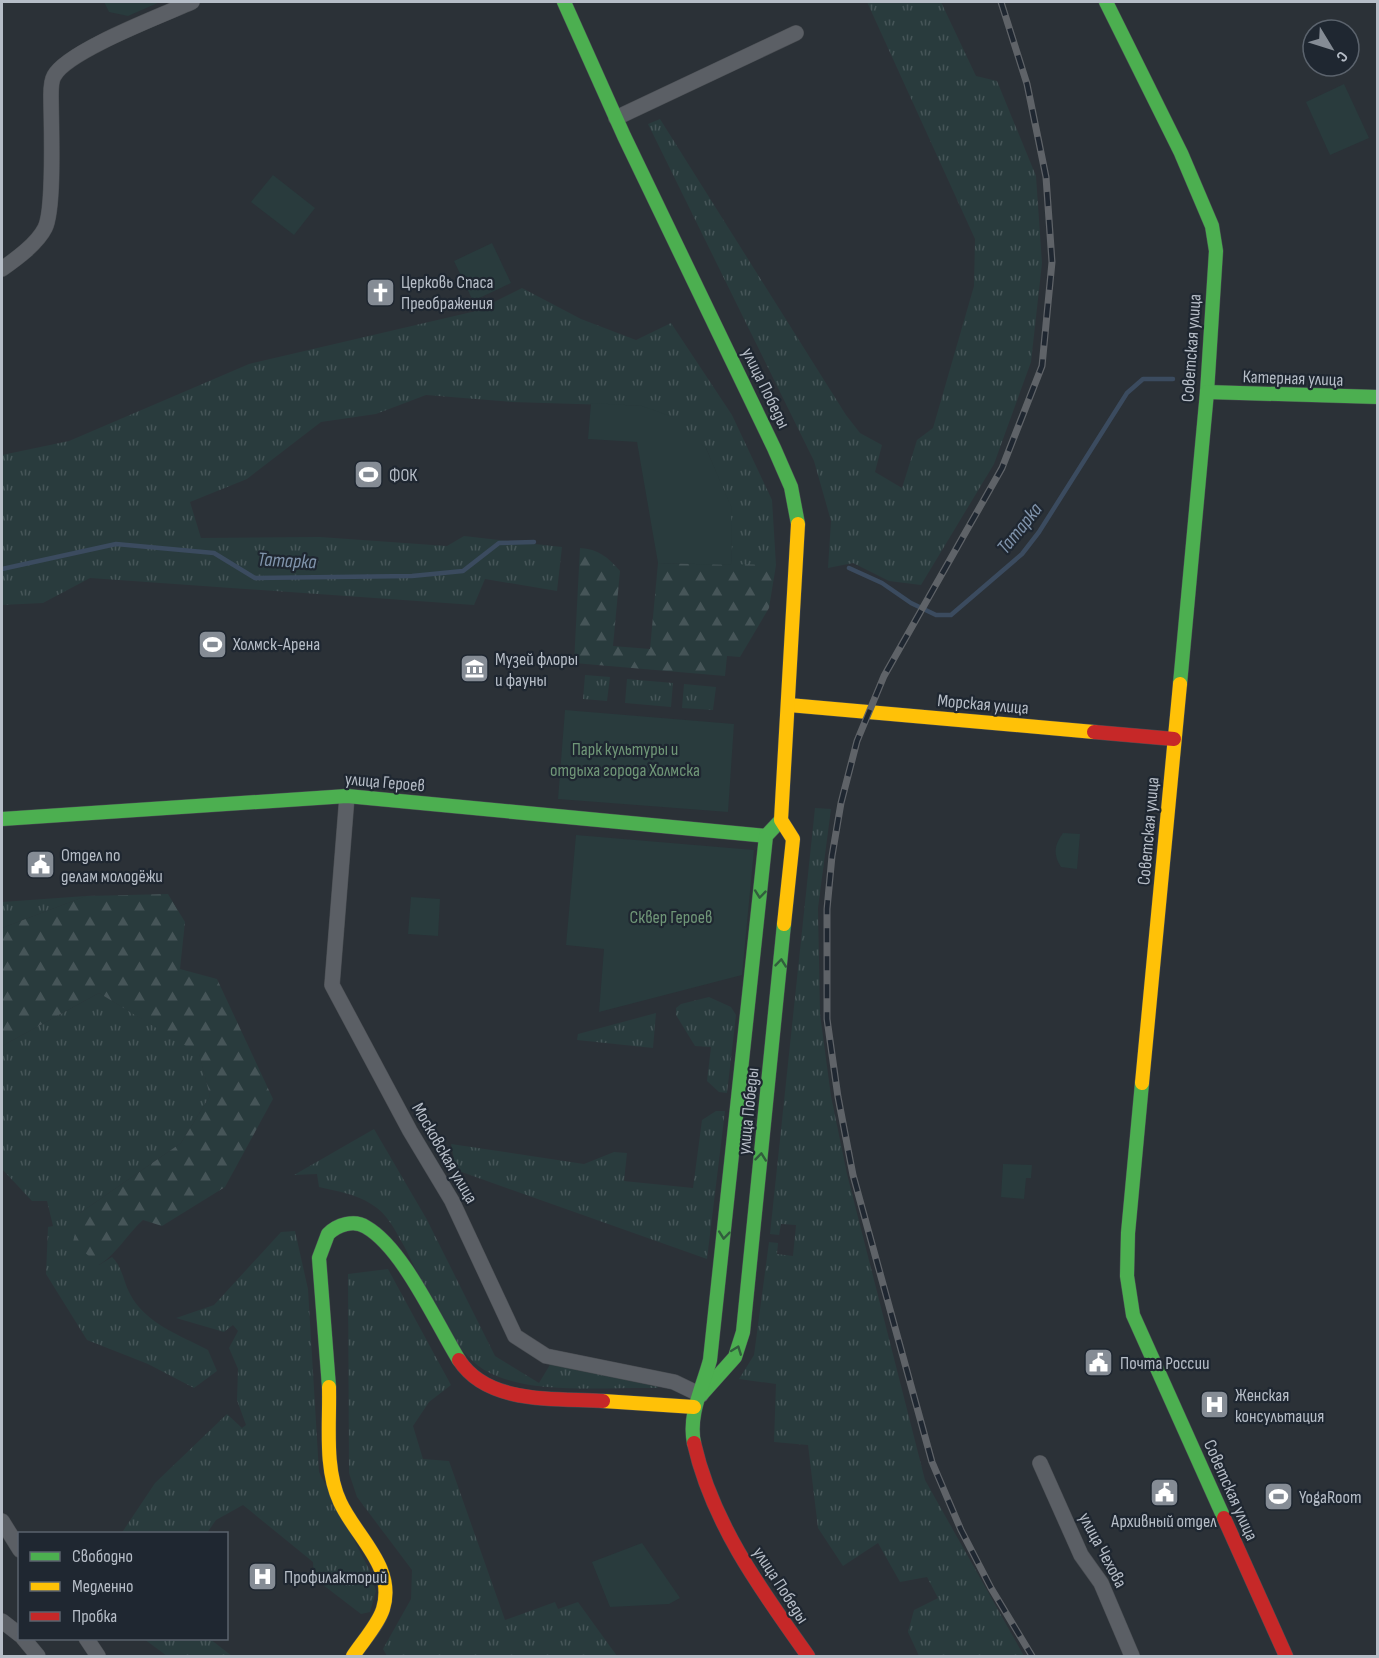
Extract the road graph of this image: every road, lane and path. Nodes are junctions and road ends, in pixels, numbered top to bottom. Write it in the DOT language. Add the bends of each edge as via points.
graph roads {
  1 [pos="192,2"];
  2 [pos="564,2"];
  3 [pos="1106,2"];
  4 [pos="796,33"];
  5 [pos="616,118"];
  6 [pos="2,269"];
  7 [pos="1207,392"];
  8 [pos="1377,397"];
  9 [pos="789,705"];
  10 [pos="1174,739"];
  11 [pos="347,796"];
  12 [pos="2,819"];
  13 [pos="781,820"];
  14 [pos="766,836"];
  15 [pos="698,1401"];
  16 [pos="1040,1462"];
  17 [pos="2,1521"];
  18 [pos="18,1547"];
  19 [pos="2,1622"];
  20 [pos="18,1634"];
  21 [pos="25,1640"];
  22 [pos="87,1640"];
  23 [pos="38,1656"];
  24 [pos="98,1656"];
  25 [pos="353,1656"];
  26 [pos="808,1656"];
  27 [pos="1132,1656"];
  28 [pos="1286,1656"];
  1 -- 6 [label="street" via="110,39 65,64 53,77 46,228"];
  2 -- 5 [label="main road, улица Победы"];
  3 -- 7 [label="main road, Советская улица" via="1181,153 1212,226 1216,251"];
  4 -- 5 [label="street"];
  5 -- 9 [label="main road, улица Победы" via="791,487 799,529"];
  7 -- 8 [label="main road, Катерная улица"];
  7 -- 10 [label="main road, Советская улица"];
  9 -- 10 [label="main road, Морская улица"];
  9 -- 13 [label="main road, улица Победы"];
  10 -- 28 [label="main road, Советская улица" via="1127,1276 1133,1315"];
  11 -- 12 [label="main road, улица Героев"];
  11 -- 14 [label="main road, улица Героев"];
  11 -- 15 [label="street, Московская улица" via="332,986 452,1201 514,1336 546,1356 674,1382"];
  13 -- 14 [label="main road"];
  15 -- 13 [label="main road, улица Победы, one-way" via="735,1357 743,1332 793,839"];
  14 -- 15 [label="main road, улица Победы, one-way" via="710,1360"];
  15 -- 25 [label="main road" via="526,1396 480,1382 465,1369 395,1255 377,1234 364,1225 348,1223 333,1229 322,1241 319,1258 328,1365 331,1475 340,1502 380,1565 387,1587 383,1611"];
  15 -- 26 [label="main road, улица Победы" via="695,1436 713,1505 734,1546"];
  16 -- 27 [label="street, улица Чехова" via="1081,1555 1101,1583"];
  17 -- 18 [label="street"];
  19 -- 20 [label="street"];
  21 -- 23 [label="street"];
  22 -- 24 [label="street"];
}
